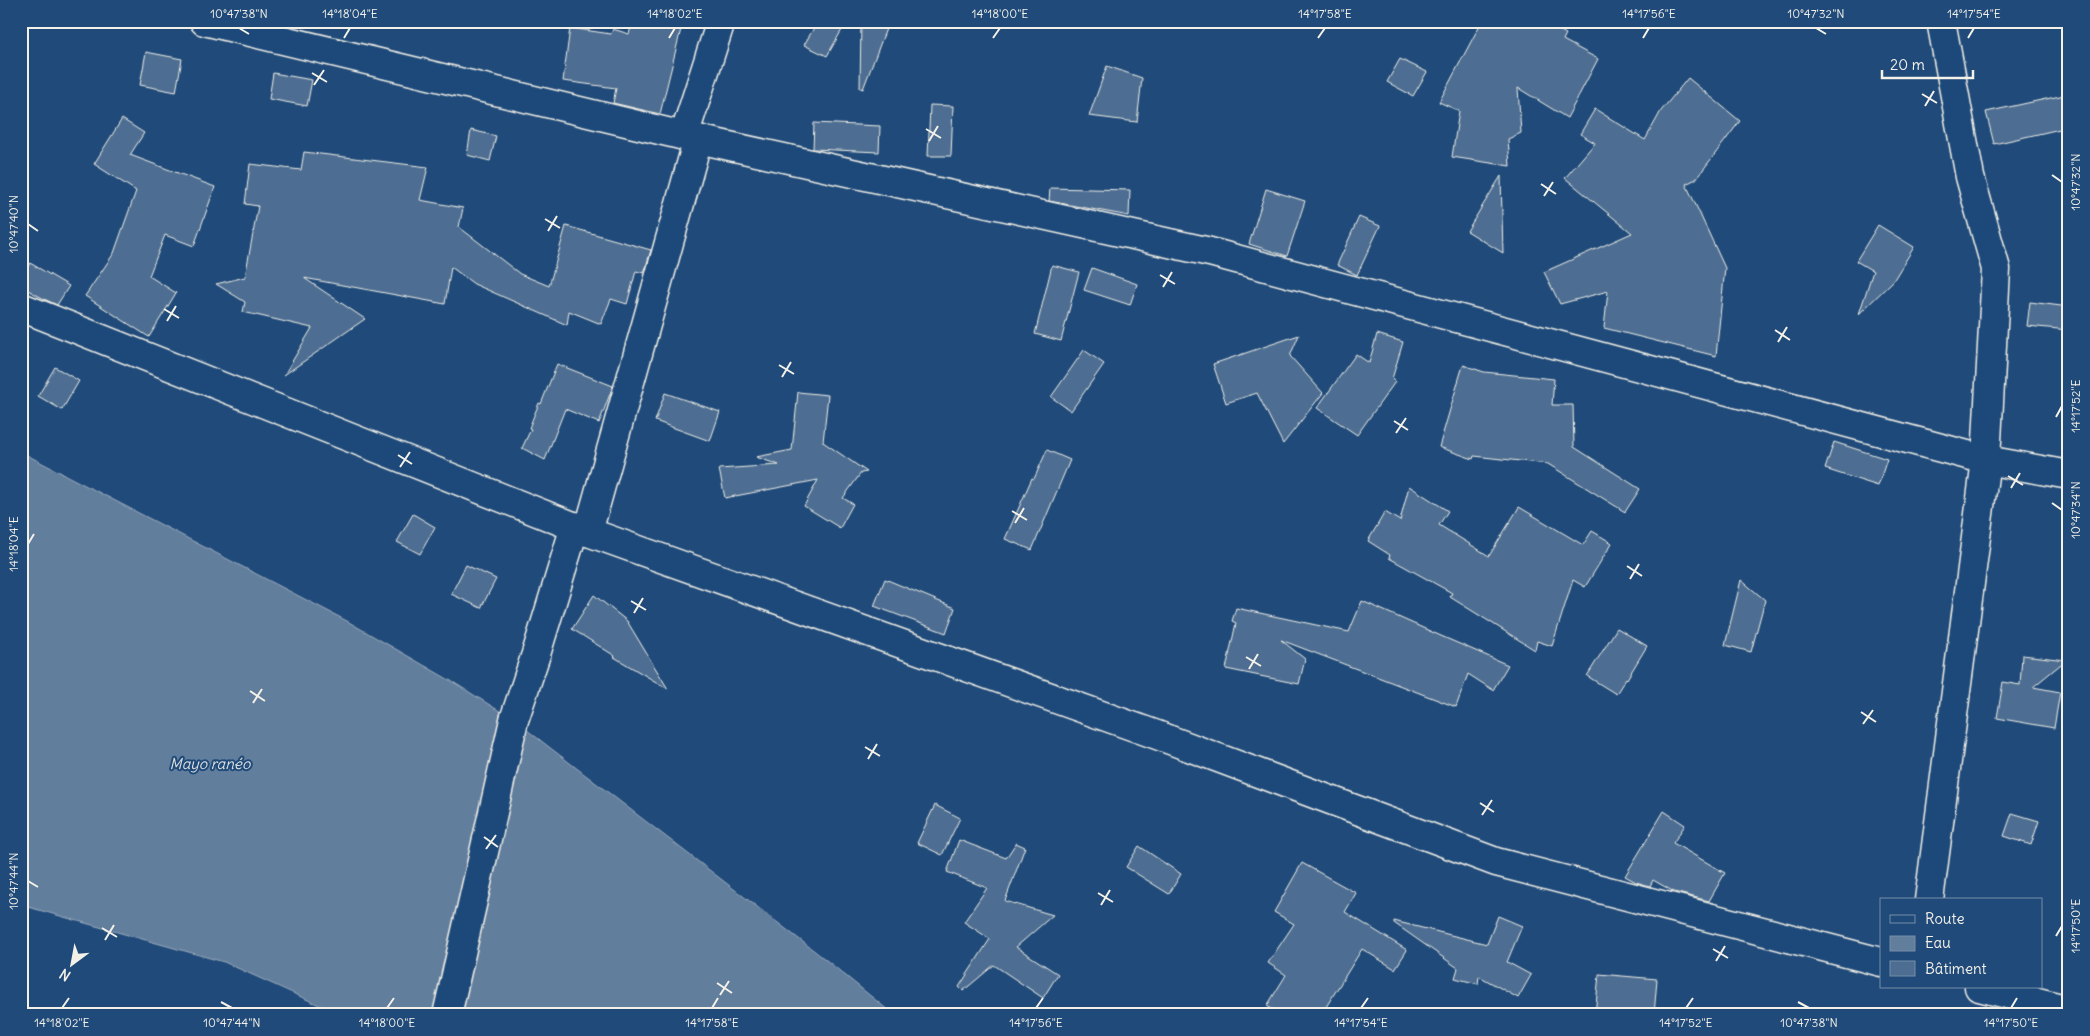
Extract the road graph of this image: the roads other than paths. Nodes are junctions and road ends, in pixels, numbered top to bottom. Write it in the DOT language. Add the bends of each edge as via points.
graph roads {
  1 [pos="204,21"];
  2 [pos="721,21"];
  3 [pos="1941,21"];
  4 [pos="691,138"];
  5 [pos="21,307"];
  6 [pos="1986,460"];
  7 [pos="2069,475"];
  8 [pos="582,529"];
  9 [pos="1929,898"];
  10 [pos="1880,962"];
  11 [pos="1983,988"];
  12 [pos="2069,1010"];
  13 [pos="447,1015"];
  1 -- 4 [label="street"];
  2 -- 4 [label="street"];
  3 -- 6 [label="street" via="1970,177 1996,269"];
  4 -- 6 [label="street" via="1210,252"];
  4 -- 8 [label="street"];
  5 -- 8 [label="street"];
  6 -- 7 [label="street"];
  6 -- 9 [label="street"];
  8 -- 10 [label="street" via="1148,732 1496,862"];
  8 -- 13 [label="street" via="514,720"];
  11 -- 12 [label="street"];
}
